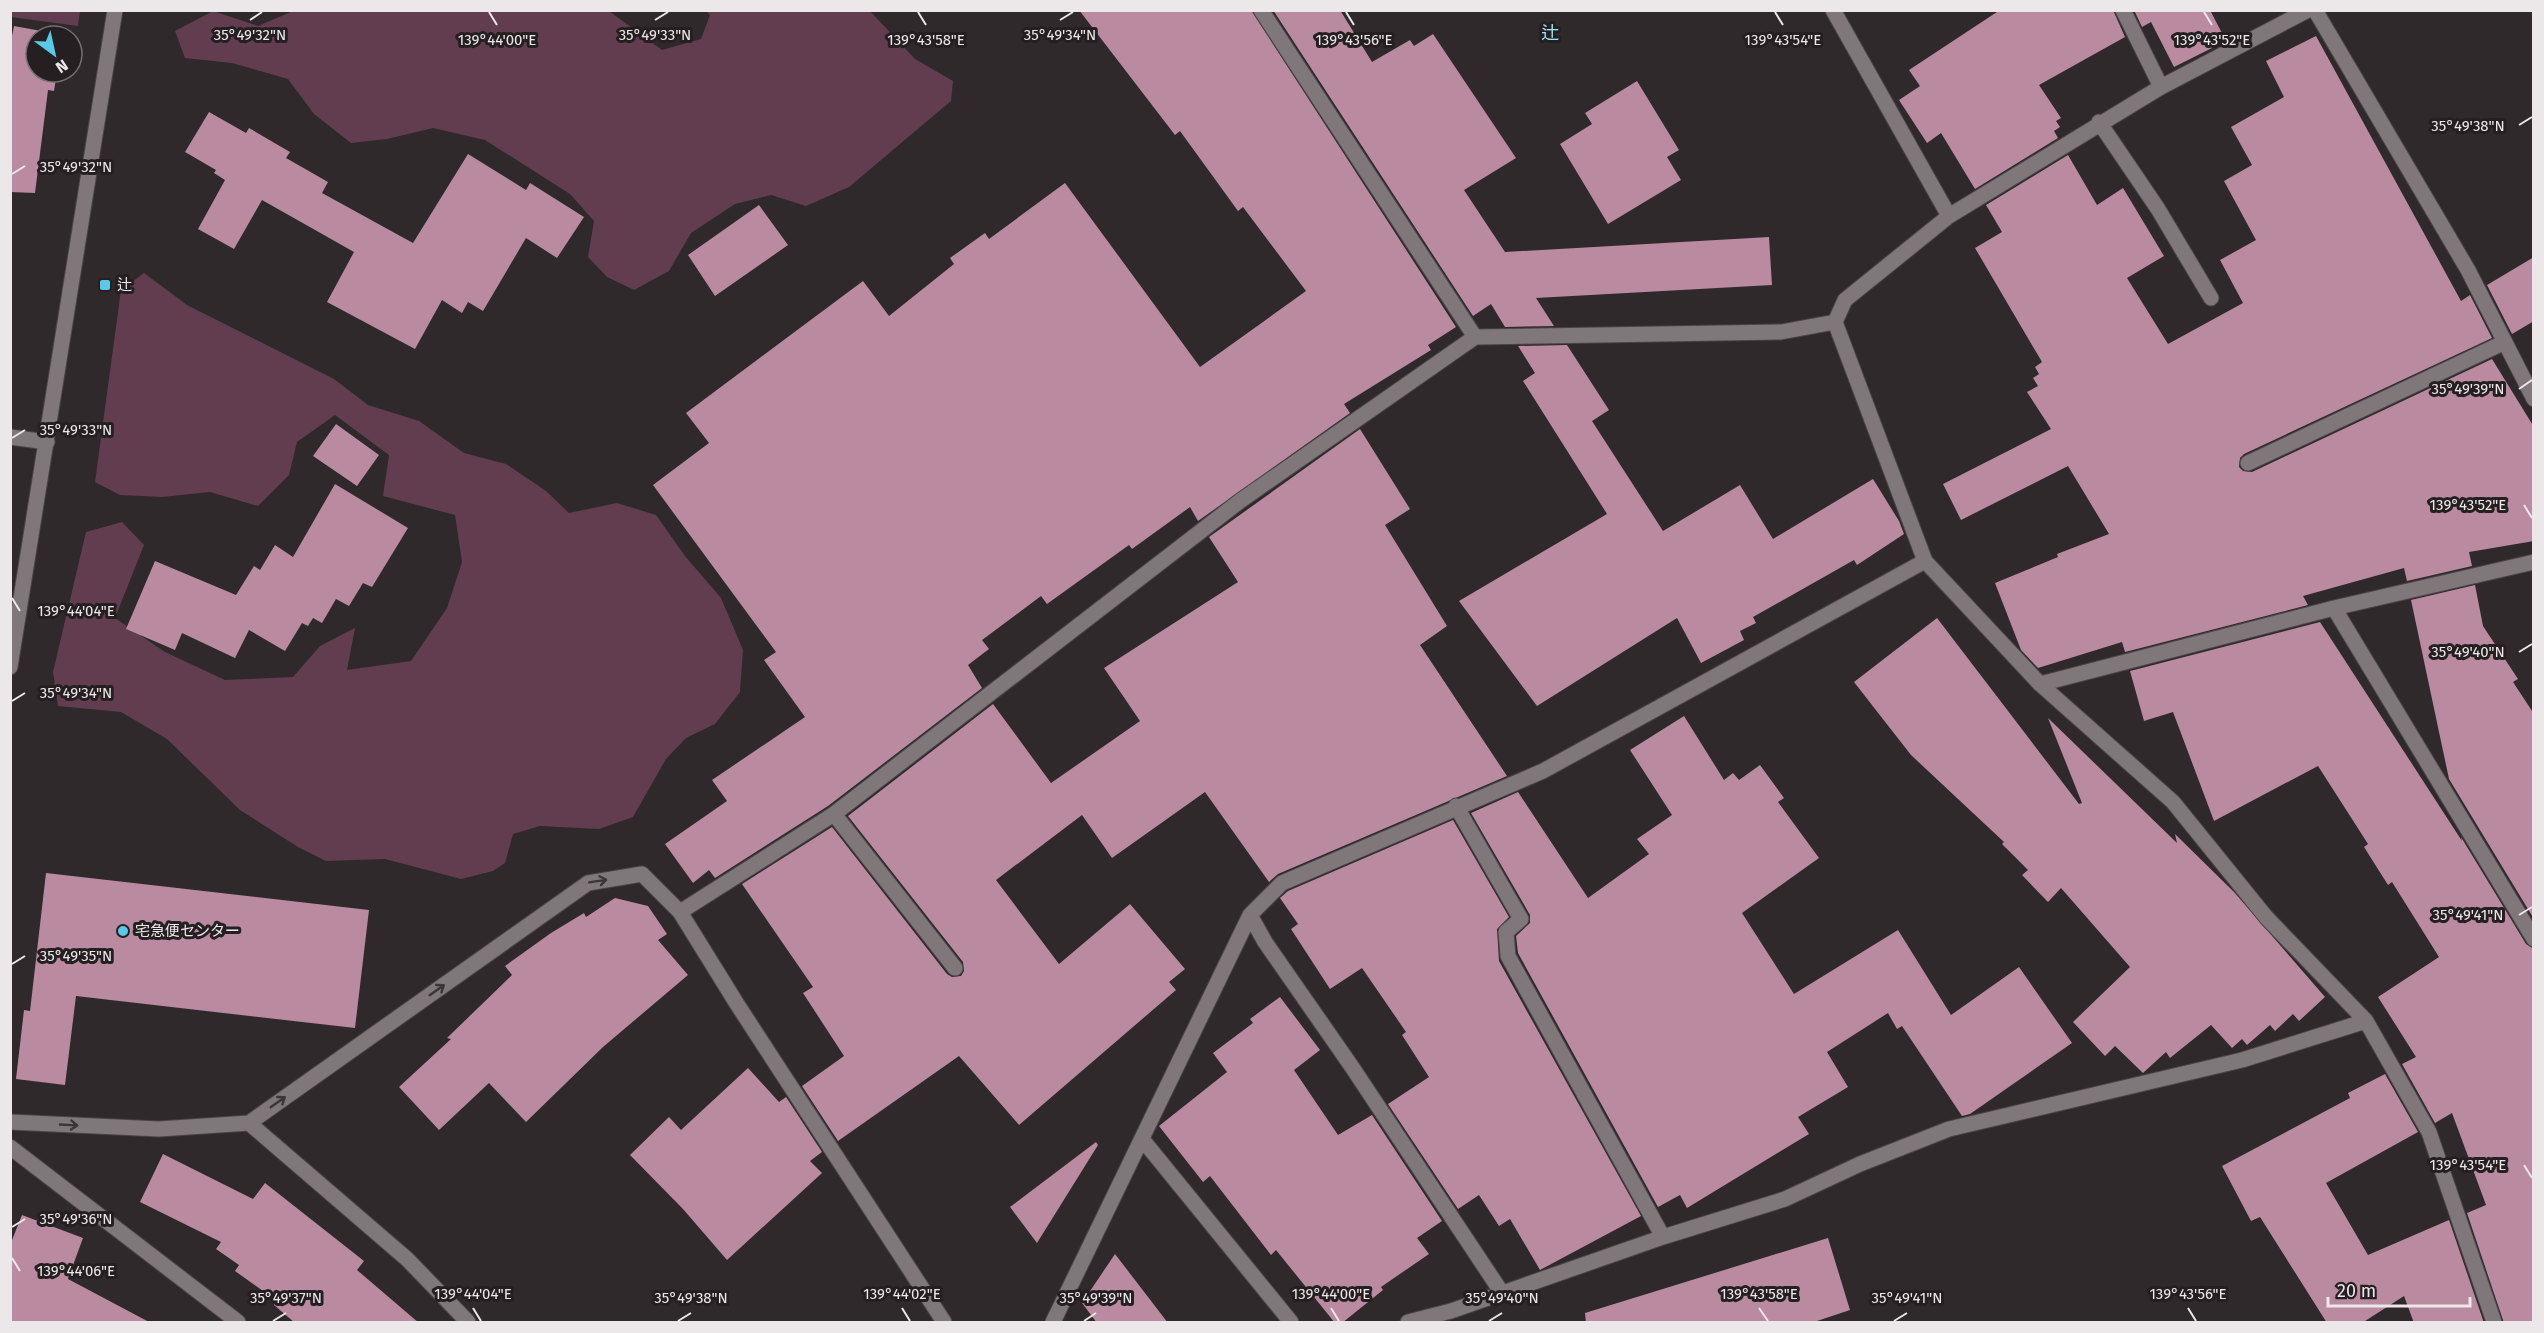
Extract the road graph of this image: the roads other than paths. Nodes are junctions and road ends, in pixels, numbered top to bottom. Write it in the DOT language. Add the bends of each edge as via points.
graph roads {
  1 [pos="115,10"];
  2 [pos="1261,10"];
  3 [pos="1833,10"];
  4 [pos="2123,10"];
  5 [pos="2308,10"];
  6 [pos="2315,10"];
  7 [pos="2161,87"];
  8 [pos="2099,122"];
  9 [pos="1949,216"];
  10 [pos="2211,298"];
  11 [pos="1835,322"];
  12 [pos="1475,337"];
  13 [pos="2505,342"];
  14 [pos="2534,399"];
  15 [pos="10,437"];
  16 [pos="47,442"];
  17 [pos="2248,463"];
  18 [pos="1925,561"];
  19 [pos="2534,561"];
  20 [pos="2334,608"];
  21 [pos="10,667"];
  22 [pos="2040,684"];
  23 [pos="1456,806"];
  24 [pos="834,814"];
  25 [pos="680,912"];
  26 [pos="1250,915"];
  27 [pos="2534,939"];
  28 [pos="955,968"];
  29 [pos="2366,1021"];
  30 [pos="10,1122"];
  31 [pos="249,1123"];
  32 [pos="1142,1139"];
  33 [pos="10,1147"];
  34 [pos="1663,1236"];
  35 [pos="1502,1293"];
  36 [pos="238,1323"];
  37 [pos="468,1323"];
  38 [pos="944,1323"];
  39 [pos="1053,1323"];
  40 [pos="1291,1323"];
  41 [pos="1408,1323"];
  42 [pos="2494,1323"];
  1 -- 16 [label="street"];
  2 -- 12 [label="street"];
  3 -- 9 [label="street"];
  4 -- 7 [label="street"];
  5 -- 7 [label="street"];
  6 -- 13 [label="street" via="2468,270"];
  7 -- 8 [label="street"];
  8 -- 9 [label="street"];
  8 -- 10 [label="street" via="2158,209"];
  9 -- 11 [label="street" via="1845,300"];
  11 -- 12 [label="street" via="1781,332"];
  11 -- 18 [label="street"];
  12 -- 24 [label="street" via="1240,501"];
  13 -- 14 [label="street"];
  13 -- 17 [label="street"];
  15 -- 16 [label="street"];
  16 -- 21 [label="street"];
  18 -- 22 [label="street"];
  18 -- 23 [label="street" via="1543,771"];
  19 -- 20 [label="street"];
  20 -- 22 [label="street"];
  20 -- 27 [label="street"];
  22 -- 29 [label="street" via="2173,802 2266,917"];
  23 -- 26 [label="street" via="1282,883"];
  23 -- 34 [label="street" via="1521,919 1506,932 1508,956"];
  24 -- 25 [label="street"];
  24 -- 28 [label="street"];
  31 -- 25 [label="street, one-way" via="588,883 642,874"];
  25 -- 38 [label="street"];
  26 -- 32 [label="street"];
  26 -- 35 [label="street"];
  29 -- 34 [label="street" via="2242,1060 1949,1129 1785,1199"];
  29 -- 42 [label="street" via="2430,1132"];
  30 -- 31 [label="street, one-way" via="159,1129"];
  31 -- 37 [label="street" via="406,1258"];
  32 -- 39 [label="street"];
  32 -- 40 [label="street"];
  33 -- 36 [label="street"];
  34 -- 35 [label="street"];
  35 -- 41 [label="street"];
}
